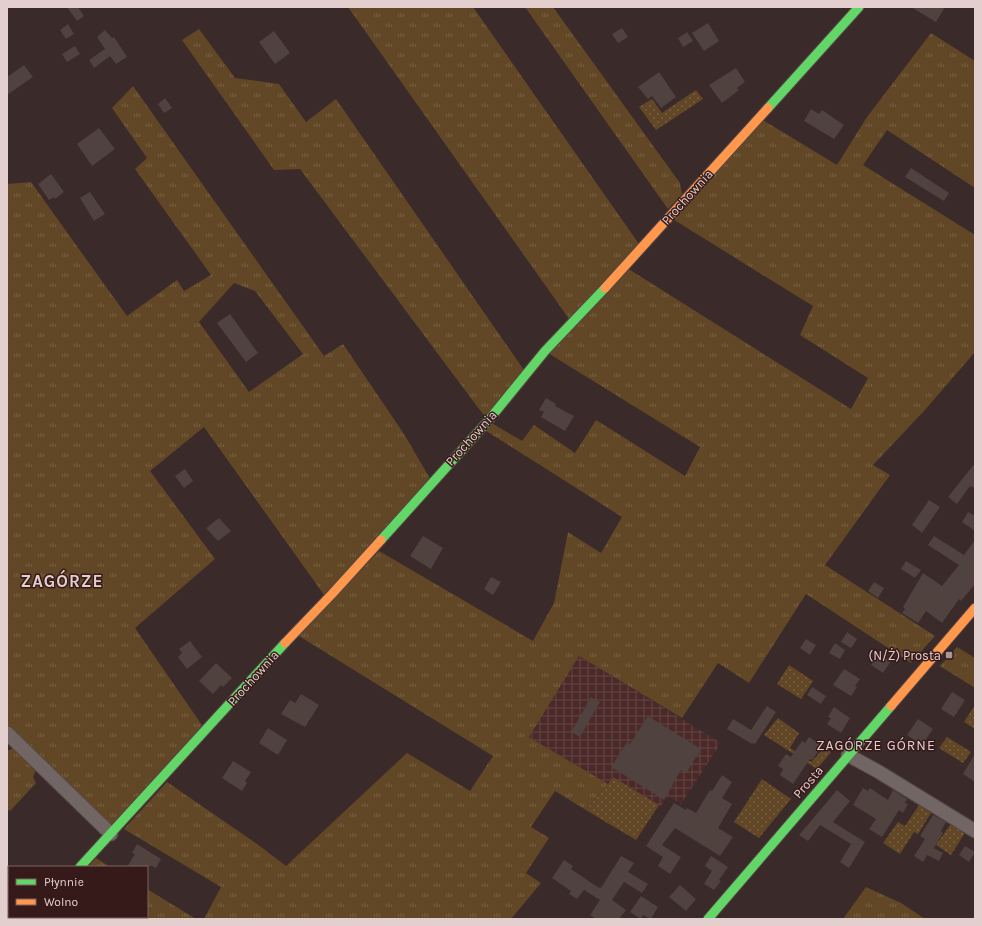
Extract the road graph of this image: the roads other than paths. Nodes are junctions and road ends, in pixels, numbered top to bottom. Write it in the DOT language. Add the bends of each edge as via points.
graph roads {
  1 [pos="850,10"];
  2 [pos="975,608"];
  3 [pos="7,733"];
  4 [pos="848,755"];
  5 [pos="975,831"];
  6 [pos="111,834"];
  7 [pos="81,866"];
  8 [pos="708,919"];
  1 -- 6 [label="street, Prochownia" via="627,264 545,351 488,421"];
  2 -- 4 [label="street, Prosta"];
  3 -- 6 [label="street"];
  4 -- 5 [label="street"];
  4 -- 8 [label="street, Prosta"];
  6 -- 7 [label="street, Prochownia"];
}
